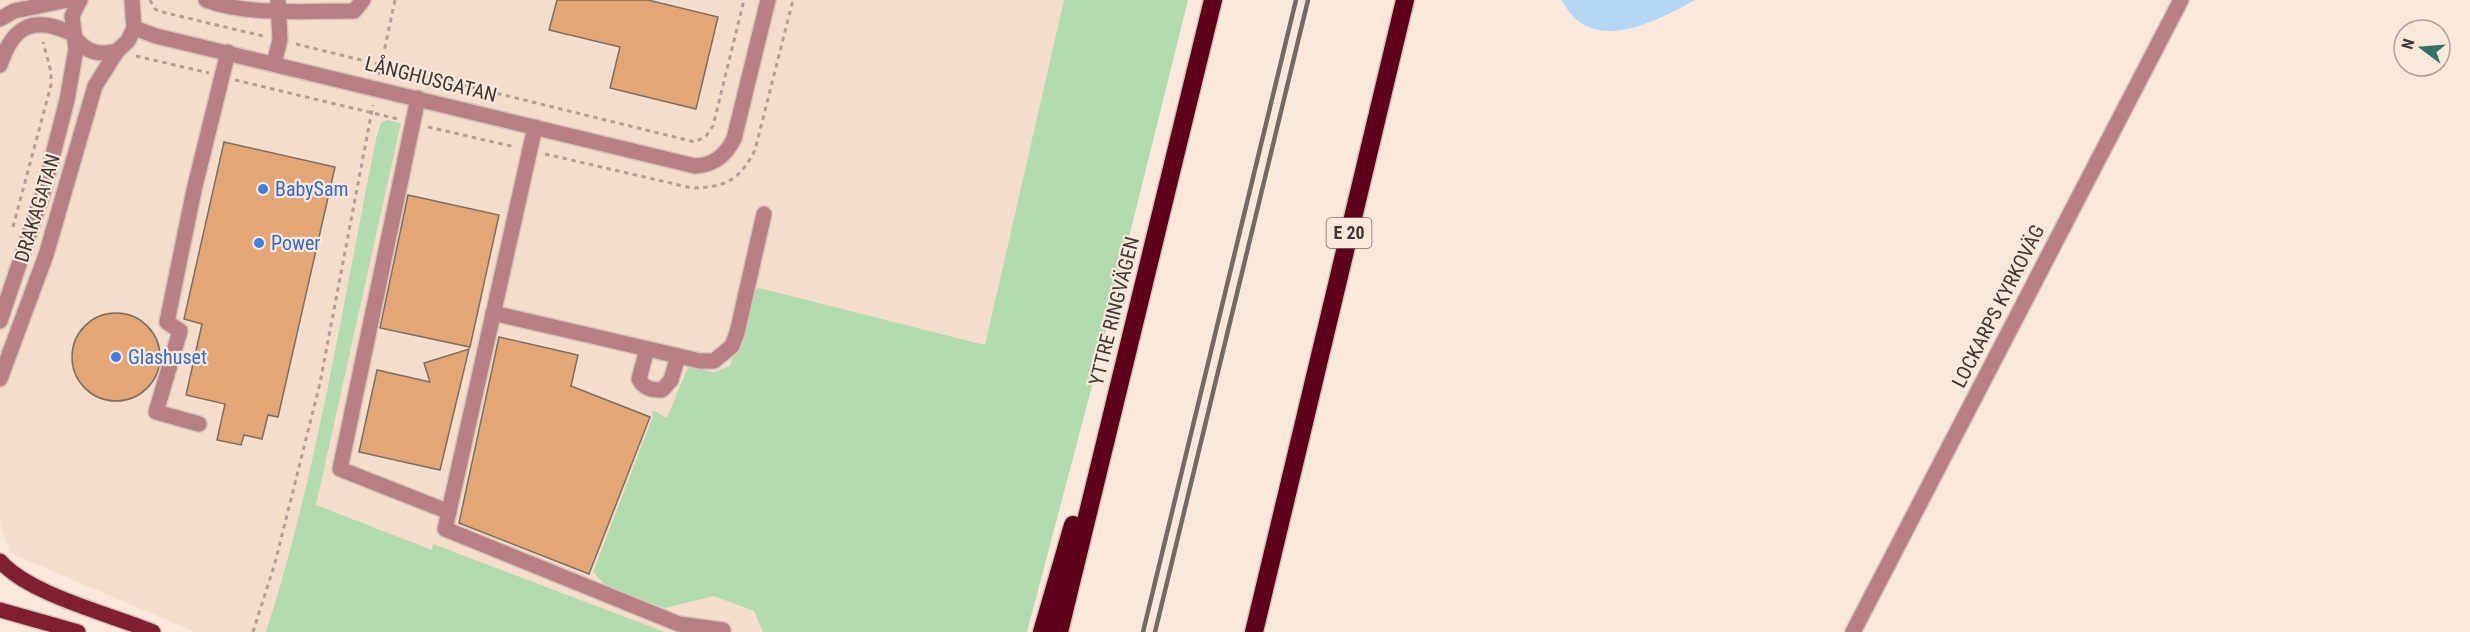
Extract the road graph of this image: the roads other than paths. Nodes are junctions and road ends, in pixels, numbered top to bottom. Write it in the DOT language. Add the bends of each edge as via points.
graph roads {
  1 [pos="68,0"];
  2 [pos="80,0"];
  3 [pos="206,0"];
  4 [pos="363,0"];
  5 [pos="768,0"];
  6 [pos="1213,0"];
  7 [pos="1405,0"];
  8 [pos="2175,2"];
  9 [pos="130,4"];
  10 [pos="279,5"];
  11 [pos="0,19"];
  12 [pos="134,28"];
  13 [pos="74,36"];
  14 [pos="117,51"];
  15 [pos="228,52"];
  16 [pos="274,63"];
  17 [pos="0,65"];
  18 [pos="418,98"];
  19 [pos="535,127"];
  20 [pos="764,214"];
  21 [pos="1151,256"];
  22 [pos="492,314"];
  23 [pos="0,321"];
  24 [pos="646,349"];
  25 [pos="678,356"];
  26 [pos="0,379"];
  27 [pos="199,424"];
  28 [pos="1293,466"];
  29 [pos="449,513"];
  30 [pos="0,561"];
  31 [pos="0,610"];
  32 [pos="723,630"];
  33 [pos="78,632"];
  34 [pos="153,632"];
  35 [pos="1042,632"];
  36 [pos="1059,632"];
  37 [pos="1254,632"];
  38 [pos="1263,632"];
  39 [pos="1853,632"];
  1 -- 11 [label="street" via="14,11"];
  2 -- 13 [label="street, DRAKAGATAN" via="72,15"];
  3 -- 10 [label="street" via="218,4"];
  4 -- 10 [label="street" via="354,11"];
  5 -- 19 [label="street, LÅNGHUSGATAN" via="734,139 717,160 704,165 680,164"];
  6 -- 21 [label="highway, YTTRE RINGVÄGEN"];
  7 -- 28 [label="highway, E 20"];
  8 -- 39 [label="street, LOCKARPS KYRKOVÄG"];
  9 -- 12 [label="street"];
  10 -- 16 [label="street" via="280,40"];
  12 -- 14 [label="street, DRAKAGATAN"];
  12 -- 15 [label="street, LÅNGHUSGATAN"];
  13 -- 14 [label="street" via="89,51"];
  13 -- 17 [label="street" via="45,26 24,27 13,34"];
  13 -- 23 [label="street, DRAKAGATAN" via="75,61 43,193"];
  14 -- 26 [label="street, DRAKAGATAN" via="95,86 46,255"];
  15 -- 16 [label="street, LÅNGHUSGATAN"];
  15 -- 27 [label="street" via="166,322 180,331 156,411"];
  16 -- 18 [label="street, LÅNGHUSGATAN"];
  18 -- 19 [label="street, LÅNGHUSGATAN"];
  18 -- 29 [label="street" via="339,469"];
  19 -- 22 [label="street"];
  20 -- 25 [label="street" via="732,346 714,361"];
  21 -- 35 [label="highway"];
  21 -- 36 [label="highway, YTTRE RINGVÄGEN"];
  22 -- 24 [label="street"];
  22 -- 29 [label="street"];
  24 -- 25 [label="street"];
  24 -- 25 [label="street" via="639,380 652,390 662,390 671,380"];
  28 -- 37 [label="highway, E 20"];
  28 -- 38 [label="highway"];
  29 -- 32 [label="street" via="445,529 679,624"];
  30 -- 34 [label="main road" via="53,594"];
  31 -- 33 [label="main road"];
}
